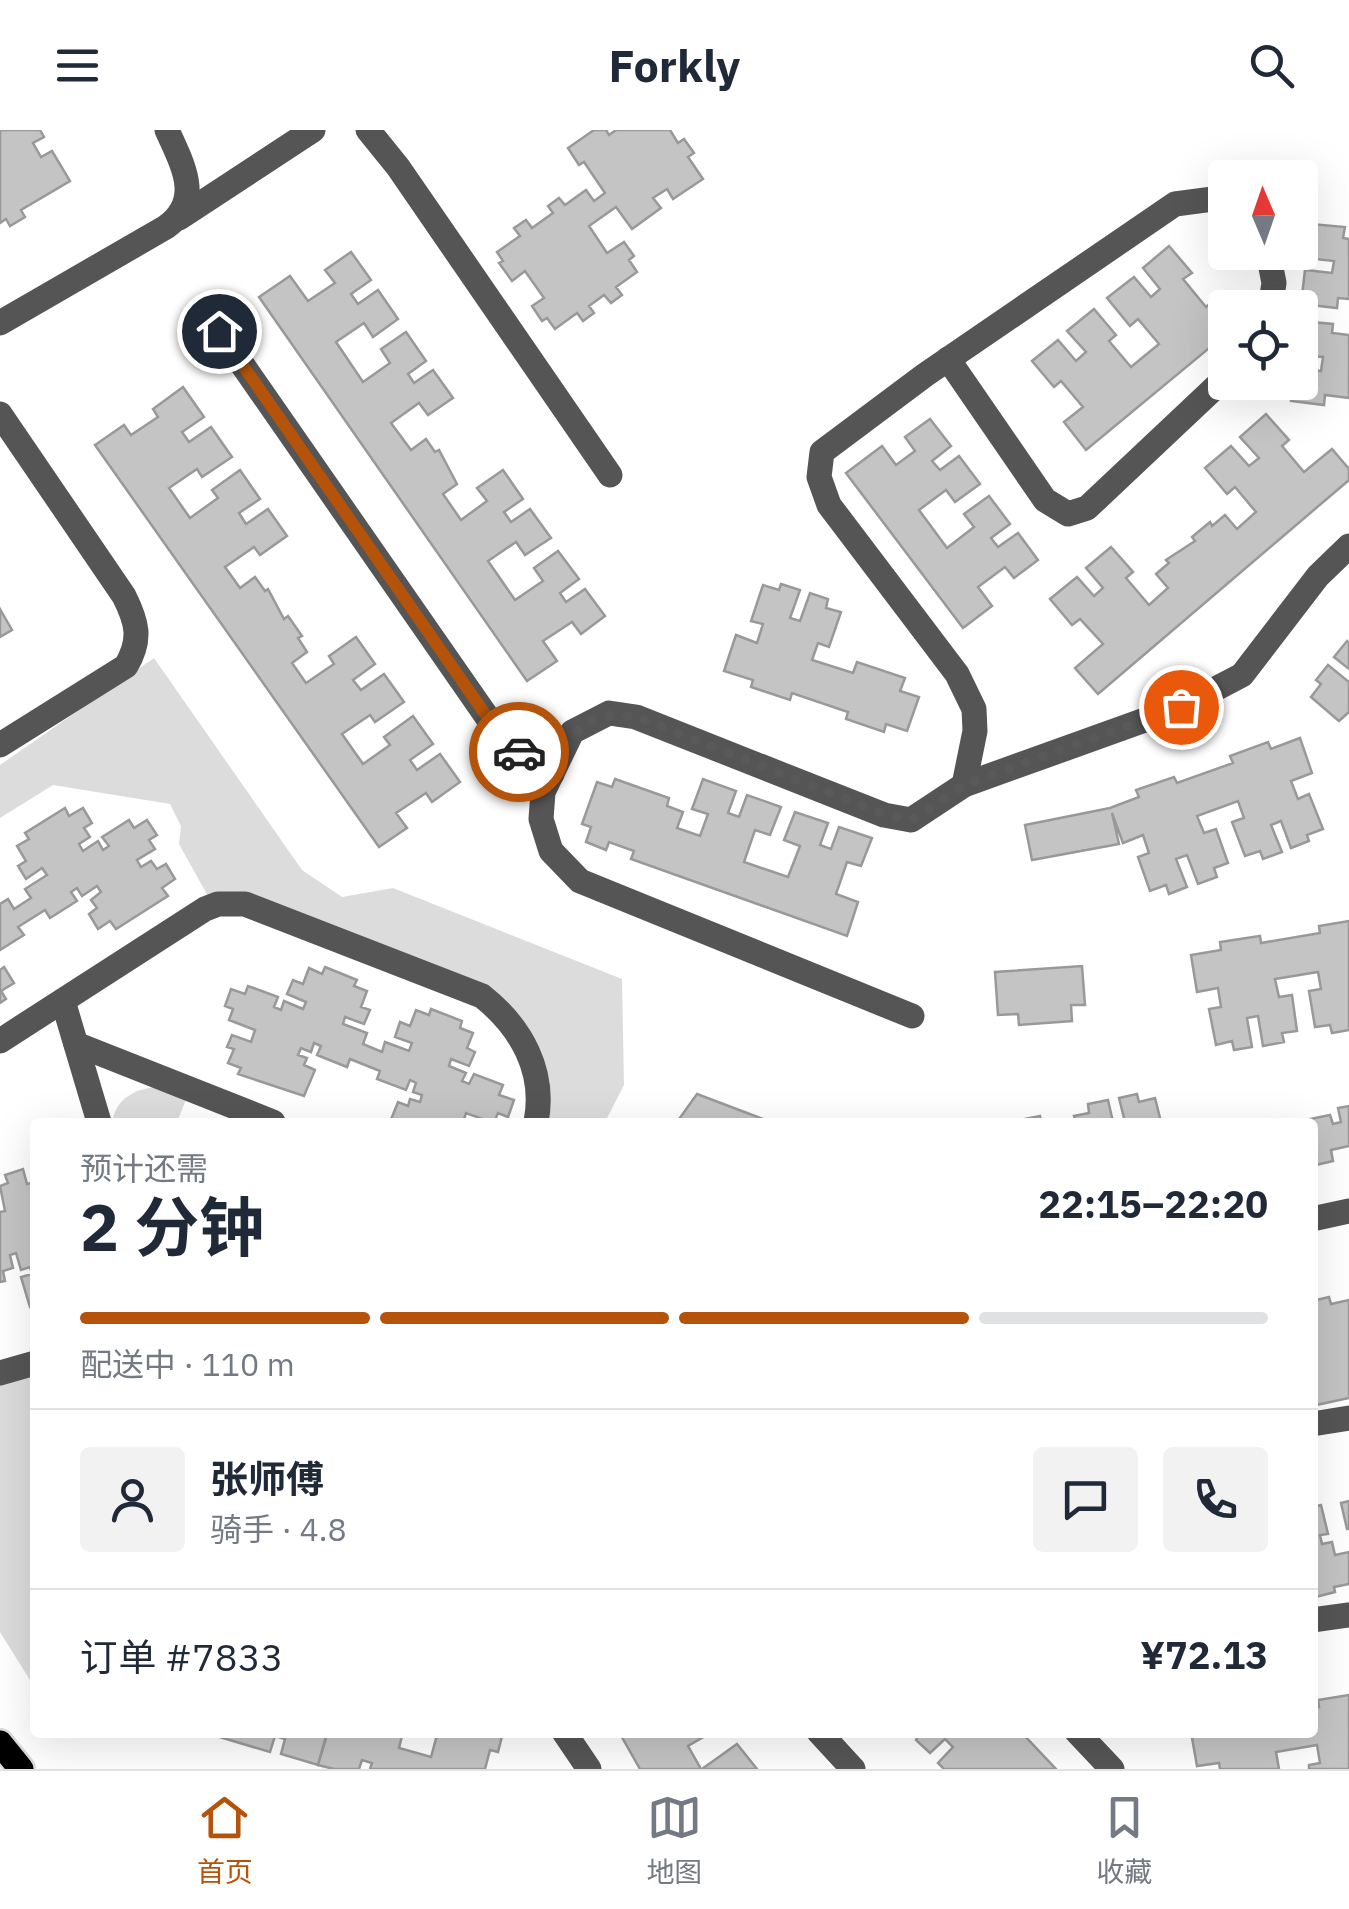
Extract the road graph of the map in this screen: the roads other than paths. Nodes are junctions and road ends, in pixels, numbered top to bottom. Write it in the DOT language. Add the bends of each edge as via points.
graph roads {
  1 [pos="167,130"];
  2 [pos="313,130"];
  3 [pos="368,130"];
  4 [pos="1208,200"];
  5 [pos="166,227"];
  6 [pos="0,323"];
  7 [pos="219,331"];
  8 [pos="948,359"];
  9 [pos="1208,394"];
  10 [pos="0,414"];
  11 [pos="610,475"];
  12 [pos="1349,546"];
  13 [pos="0,745"];
  14 [pos="552,774"];
  15 [pos="964,785"];
  16 [pos="64,1001"];
  17 [pos="912,1016"];
  18 [pos="0,1041"];
  19 [pos="76,1044"];
  20 [pos="98,1118"];
  21 [pos="264,1118"];
  22 [pos="536,1118"];
  23 [pos="1349,1211"];
  24 [pos="1318,1218"];
  25 [pos="30,1364"];
  26 [pos="0,1373"];
  27 [pos="1349,1418"];
  28 [pos="1318,1423"];
  29 [pos="1349,1614"];
  30 [pos="1318,1619"];
  31 [pos="568,1738"];
  32 [pos="825,1738"];
  33 [pos="1084,1738"];
  34 [pos="0,1743"];
  35 [pos="21,1769"];
  36 [pos="588,1769"];
  37 [pos="853,1769"];
  38 [pos="1112,1769"];
  1 -- 5 [label="street" via="189,188 185,206"];
  2 -- 5 [label="street"];
  3 -- 11 [label="street"];
  4 -- 8 [label="street" via="1175,204"];
  5 -- 6 [label="street"];
  7 -- 14 [label="street" via="501,737"];
  8 -- 9 [label="street" via="1044,500 1068,514 1087,508"];
  8 -- 15 [label="street" via="822,452 819,477 829,505 956,674 974,709"];
  10 -- 13 [label="street" via="124,596 138,636 126,666"];
  12 -- 15 [label="street" via="1242,674 1181,707"];
  14 -- 15 [label="street" via="572,732 609,713 636,717 912,820"];
  14 -- 17 [label="street" via="541,819 551,851 580,881"];
  16 -- 18 [label="street"];
  16 -- 19 [label="street"];
  16 -- 22 [label="street" via="204,909 232,902 257,906 492,1004 520,1035 536,1072"];
  19 -- 20 [label="street"];
  19 -- 21 [label="street"];
  23 -- 24 [label="street"];
  25 -- 26 [label="street"];
  27 -- 28 [label="street"];
  29 -- 30 [label="street"];
  31 -- 36 [label="street"];
  32 -- 37 [label="street"];
  33 -- 38 [label="street"];
  34 -- 35 [label="main road"];
}
